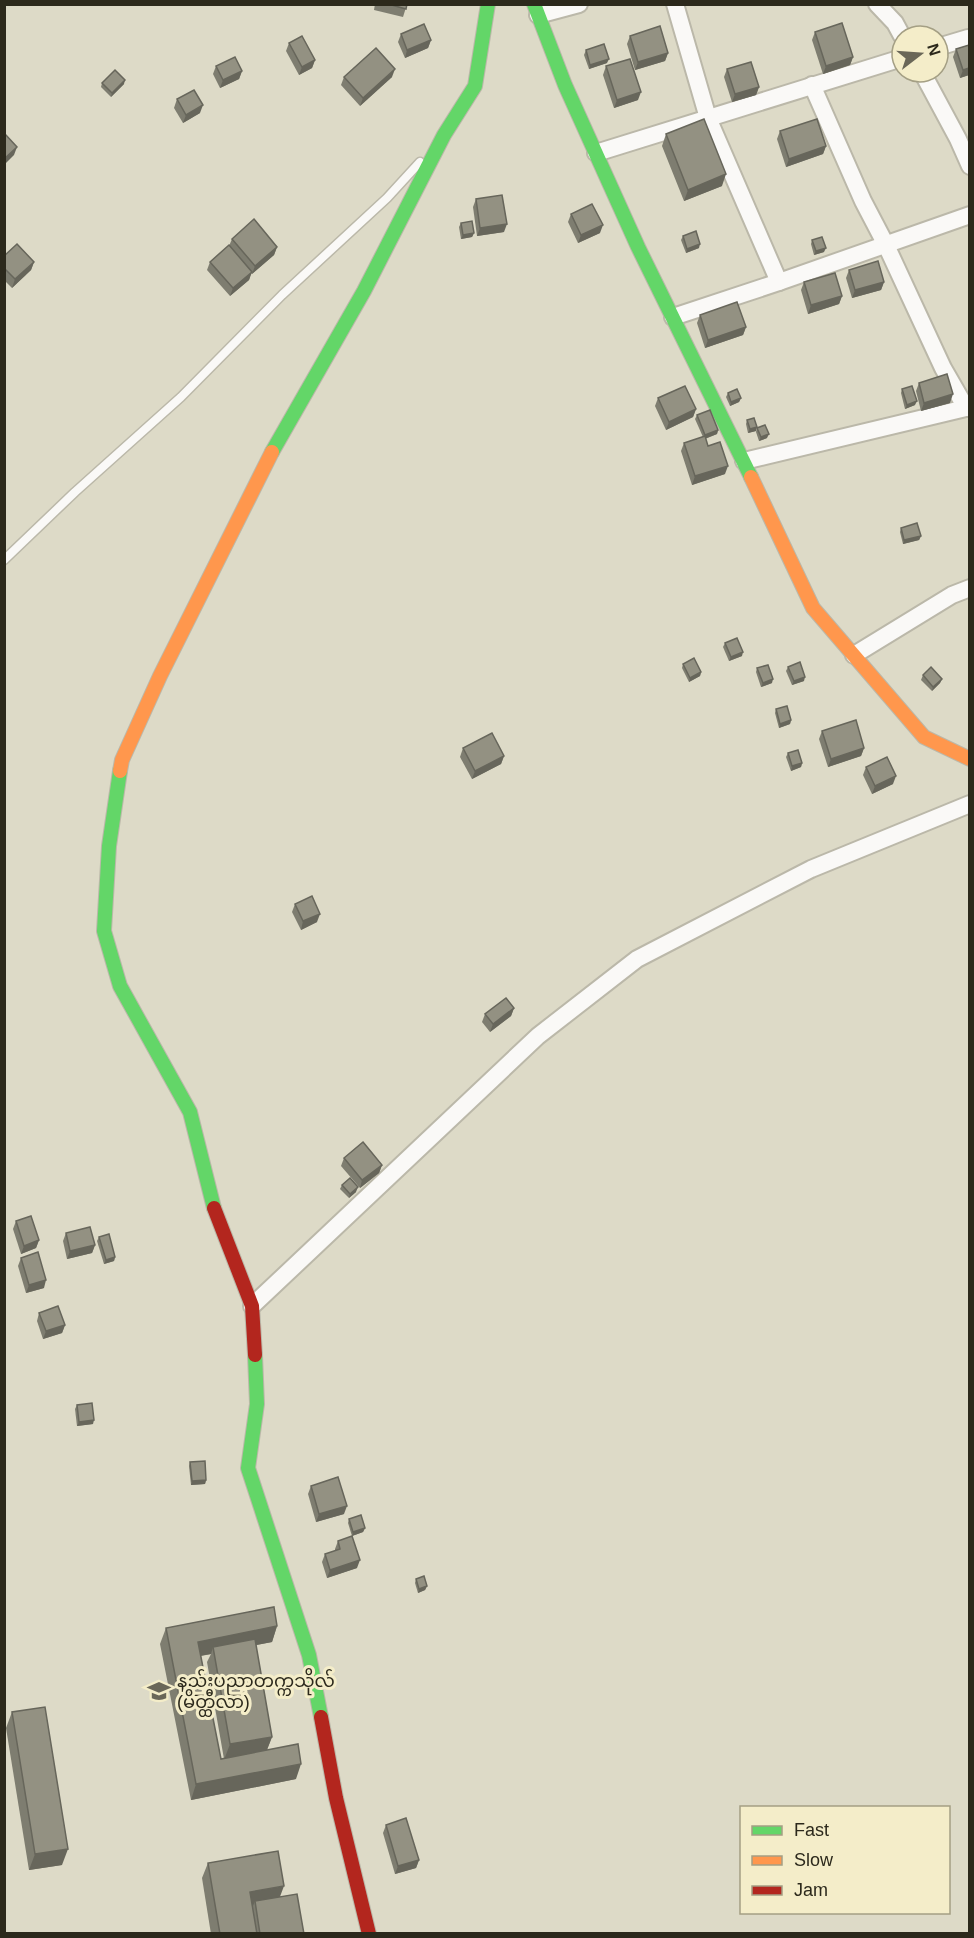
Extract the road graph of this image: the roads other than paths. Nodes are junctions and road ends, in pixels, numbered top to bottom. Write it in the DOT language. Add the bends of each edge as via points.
graph roads {
  1 [pos="488,4"];
  2 [pos="579,4"];
  3 [pos="675,4"];
  4 [pos="877,4"];
  5 [pos="536,10"];
  6 [pos="895,24"];
  7 [pos="968,38"];
  8 [pos="950,43"];
  9 [pos="890,62"];
  10 [pos="928,84"];
  11 [pos="812,85"];
  12 [pos="708,118"];
  13 [pos="444,135"];
  14 [pos="596,153"];
  15 [pos="969,166"];
  16 [pos="969,215"];
  17 [pos="886,245"];
  18 [pos="779,282"];
  19 [pos="673,317"];
  20 [pos="968,407"];
  21 [pos="744,461"];
  22 [pos="4,560"];
  23 [pos="969,588"];
  24 [pos="854,655"];
  25 [pos="969,759"];
  26 [pos="969,804"];
  27 [pos="252,1306"];
  28 [pos="369,1934"];
  1 -- 13 [label="street" via="475,86"];
  2 -- 5 [label="street"];
  3 -- 12 [label="street"];
  4 -- 6 [label="street"];
  5 -- 14 [label="street"];
  7 -- 8 [label="street"];
  9 -- 11 [label="street"];
  10 -- 15 [label="street"];
  11 -- 12 [label="street"];
  11 -- 17 [label="street"];
  12 -- 14 [label="street"];
  12 -- 18 [label="street"];
  13 -- 22 [label="lane" via="387,198 282,295 181,397"];
  13 -- 27 [label="street" via="364,291 280,436 160,676 120,771 109,846 104,931 120,986 190,1112 217,1219"];
  14 -- 19 [label="street"];
  16 -- 17 [label="street"];
  17 -- 18 [label="street"];
  17 -- 20 [label="street" via="943,368"];
  18 -- 19 [label="street"];
  19 -- 21 [label="street"];
  20 -- 21 [label="street"];
  21 -- 24 [label="street" via="813,609"];
  23 -- 24 [label="street"];
  24 -- 25 [label="street" via="924,737"];
  26 -- 27 [label="street" via="812,869 638,959 538,1036"];
  27 -- 28 [label="street" via="257,1404 248,1468 309,1655 336,1798"];
}
